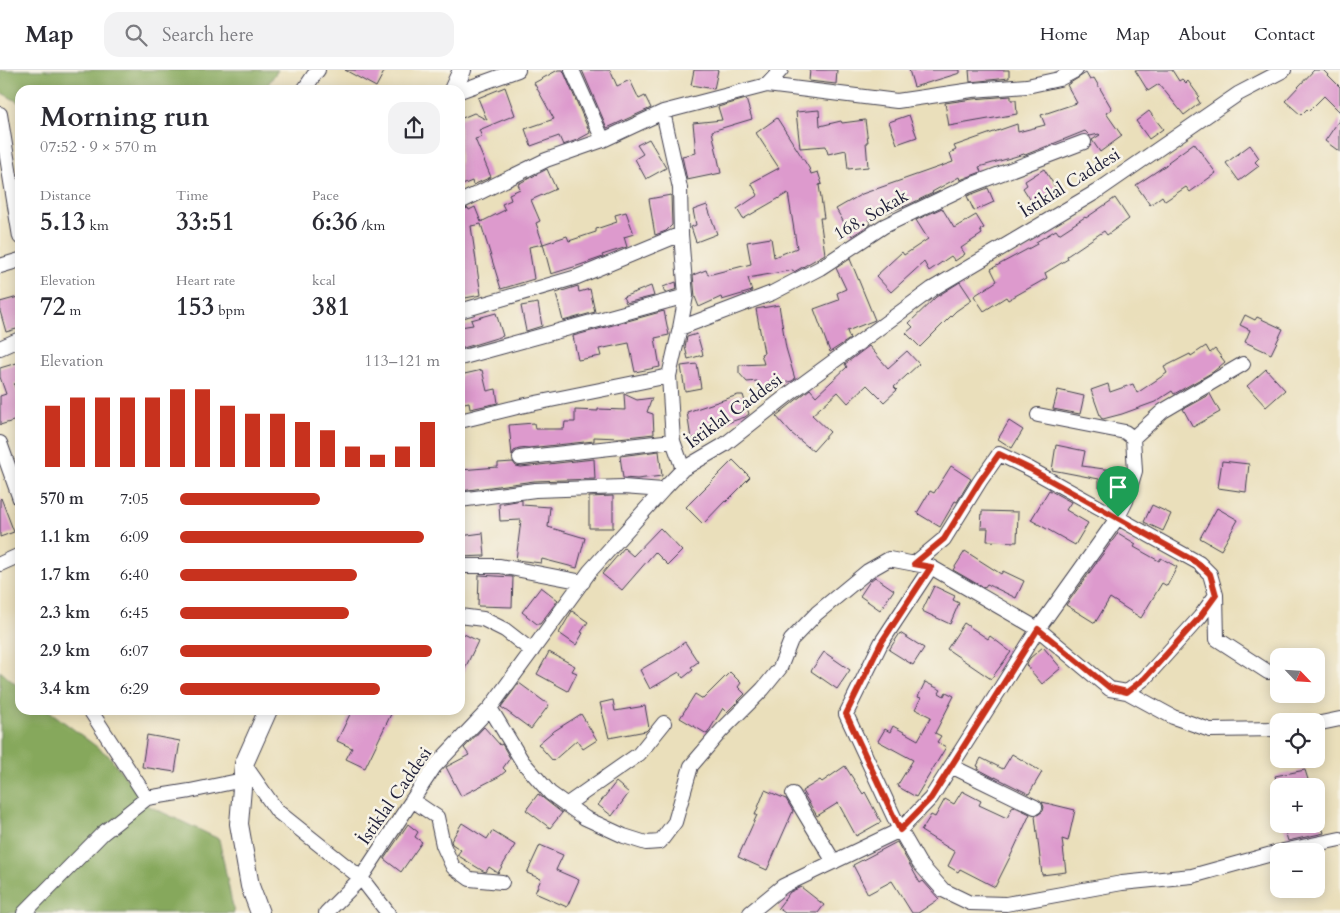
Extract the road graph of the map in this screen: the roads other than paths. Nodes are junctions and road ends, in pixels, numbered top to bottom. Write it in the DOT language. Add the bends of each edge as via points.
graph roads {
  1 [pos="462,70"];
  2 [pos="518,70"];
  3 [pos="572,70"];
  4 [pos="781,70"];
  5 [pos="1076,70"];
  6 [pos="1284,70"];
  7 [pos="315,72"];
  8 [pos="307,85"];
  9 [pos="455,85"];
  10 [pos="767,85"];
  11 [pos="465,89"];
  12 [pos="663,112"];
  13 [pos="0,114"];
  14 [pos="603,140"];
  15 [pos="1084,142"];
  16 [pos="10,172"];
  17 [pos="465,200"];
  18 [pos="15,204"];
  19 [pos="681,234"];
  20 [pos="15,262"];
  21 [pos="0,266"];
  22 [pos="686,296"];
  23 [pos="465,310"];
  24 [pos="680,328"];
  25 [pos="15,342"];
  26 [pos="0,348"];
  27 [pos="465,357"];
  28 [pos="1243,364"];
  29 [pos="669,376"];
  30 [pos="1038,415"];
  31 [pos="465,420"];
  32 [pos="1133,438"];
  33 [pos="673,442"];
  34 [pos="0,444"];
  35 [pos="520,458"];
  36 [pos="683,469"];
  37 [pos="15,485"];
  38 [pos="662,490"];
  39 [pos="465,499"];
  40 [pos="1118,517"];
  41 [pos="15,557"];
  42 [pos="0,564"];
  43 [pos="914,564"];
  44 [pos="465,566"];
  45 [pos="931,567"];
  46 [pos="583,582"];
  47 [pos="1216,595"];
  48 [pos="465,617"];
  49 [pos="1038,629"];
  50 [pos="532,651"];
  51 [pos="1268,672"];
  52 [pos="1127,692"];
  53 [pos="490,708"];
  54 [pos="93,715"];
  55 [pos="266,715"];
  56 [pos="1340,719"];
  57 [pos="1325,722"];
  58 [pos="664,723"];
  59 [pos="1270,729"];
  60 [pos="951,766"];
  61 [pos="244,772"];
  62 [pos="793,794"];
  63 [pos="146,798"];
  64 [pos="412,800"];
  65 [pos="566,805"];
  66 [pos="1035,807"];
  67 [pos="900,830"];
  68 [pos="1340,839"];
  69 [pos="1321,843"];
  70 [pos="1270,854"];
  71 [pos="834,862"];
  72 [pos="361,878"];
  73 [pos="502,882"];
  74 [pos="24,913"];
  75 [pos="260,913"];
  76 [pos="326,913"];
  77 [pos="388,913"];
  78 [pos="750,913"];
  1 -- 9 [label="street"];
  2 -- 11 [label="street"];
  3 -- 14 [label="street"];
  4 -- 10 [label="street"];
  5 -- 10 [label="street" via="1059,79 1027,86 897,101"];
  6 -- 36 [label="street, İstiklal Caddesi" via="1238,94 1096,192 932,289 724,445"];
  7 -- 8 [label="street"];
  10 -- 12 [label="street"];
  12 -- 14 [label="street"];
  12 -- 19 [label="street" via="680,188"];
  13 -- 16 [label="street"];
  14 -- 17 [label="street" via="546,160"];
  15 -- 24 [label="street, 168. Sokak" via="968,186 884,226 820,268 772,293"];
  16 -- 18 [label="street"];
  19 -- 22 [label="street"];
  19 -- 23 [label="street" via="577,277"];
  20 -- 21 [label="street"];
  22 -- 24 [label="street"];
  22 -- 27 [label="street"];
  24 -- 29 [label="street"];
  25 -- 26 [label="street"];
  28 -- 32 [label="street" via="1163,411"];
  29 -- 31 [label="street"];
  29 -- 33 [label="street"];
  30 -- 32 [label="street" via="1125,432"];
  32 -- 40 [label="street" via="1135,471"];
  33 -- 35 [label="street"];
  33 -- 36 [label="street"];
  34 -- 37 [label="street"];
  36 -- 38 [label="street, İstiklal Caddesi"];
  38 -- 39 [label="street" via="623,487 536,490"];
  38 -- 46 [label="street, İstiklal Caddesi"];
  40 -- 43 [label="street" via="999,454 944,539"];
  40 -- 47 [label="street" via="1198,563 1210,574"];
  40 -- 49 [label="street"];
  41 -- 42 [label="street"];
  43 -- 45 [label="street"];
  43 -- 65 [label="street" via="889,558 817,612 791,640 780,668 691,766 676,822 660,842 646,843 624,836 585,818"];
  44 -- 46 [label="street" via="500,566"];
  45 -- 49 [label="street"];
  45 -- 67 [label="street" via="881,643 846,714"];
  46 -- 50 [label="street, İstiklal Caddesi"];
  47 -- 51 [label="street" via="1217,639"];
  47 -- 52 [label="street" via="1145,678"];
  48 -- 50 [label="street" via="483,619 505,630"];
  49 -- 52 [label="street" via="1110,688"];
  49 -- 60 [label="street"];
  50 -- 53 [label="street, İstiklal Caddesi"];
  52 -- 59 [label="street" via="1172,717 1210,730"];
  53 -- 64 [label="street, İstiklal Caddesi" via="434,767"];
  53 -- 65 [label="street" via="522,761 550,794"];
  54 -- 63 [label="street"];
  55 -- 61 [label="street"];
  56 -- 57 [label="street"];
  58 -- 65 [label="street" via="639,754"];
  60 -- 66 [label="street"];
  60 -- 67 [label="street" via="931,798"];
  61 -- 63 [label="street" via="190,791"];
  61 -- 72 [label="street" via="277,812"];
  61 -- 75 [label="street" via="239,824 250,886"];
  62 -- 71 [label="street"];
  63 -- 74 [label="street" via="103,833"];
  64 -- 72 [label="street, İstiklal Caddesi"];
  64 -- 73 [label="street" via="437,817 443,845 453,867 470,879"];
  67 -- 70 [label="street" via="919,864 943,890 970,903 1006,904 1122,883 1192,876"];
  67 -- 71 [label="street"];
  68 -- 69 [label="street"];
  71 -- 78 [label="street" via="783,886"];
  72 -- 76 [label="street, İstiklal Caddesi"];
  72 -- 77 [label="street"];
}
